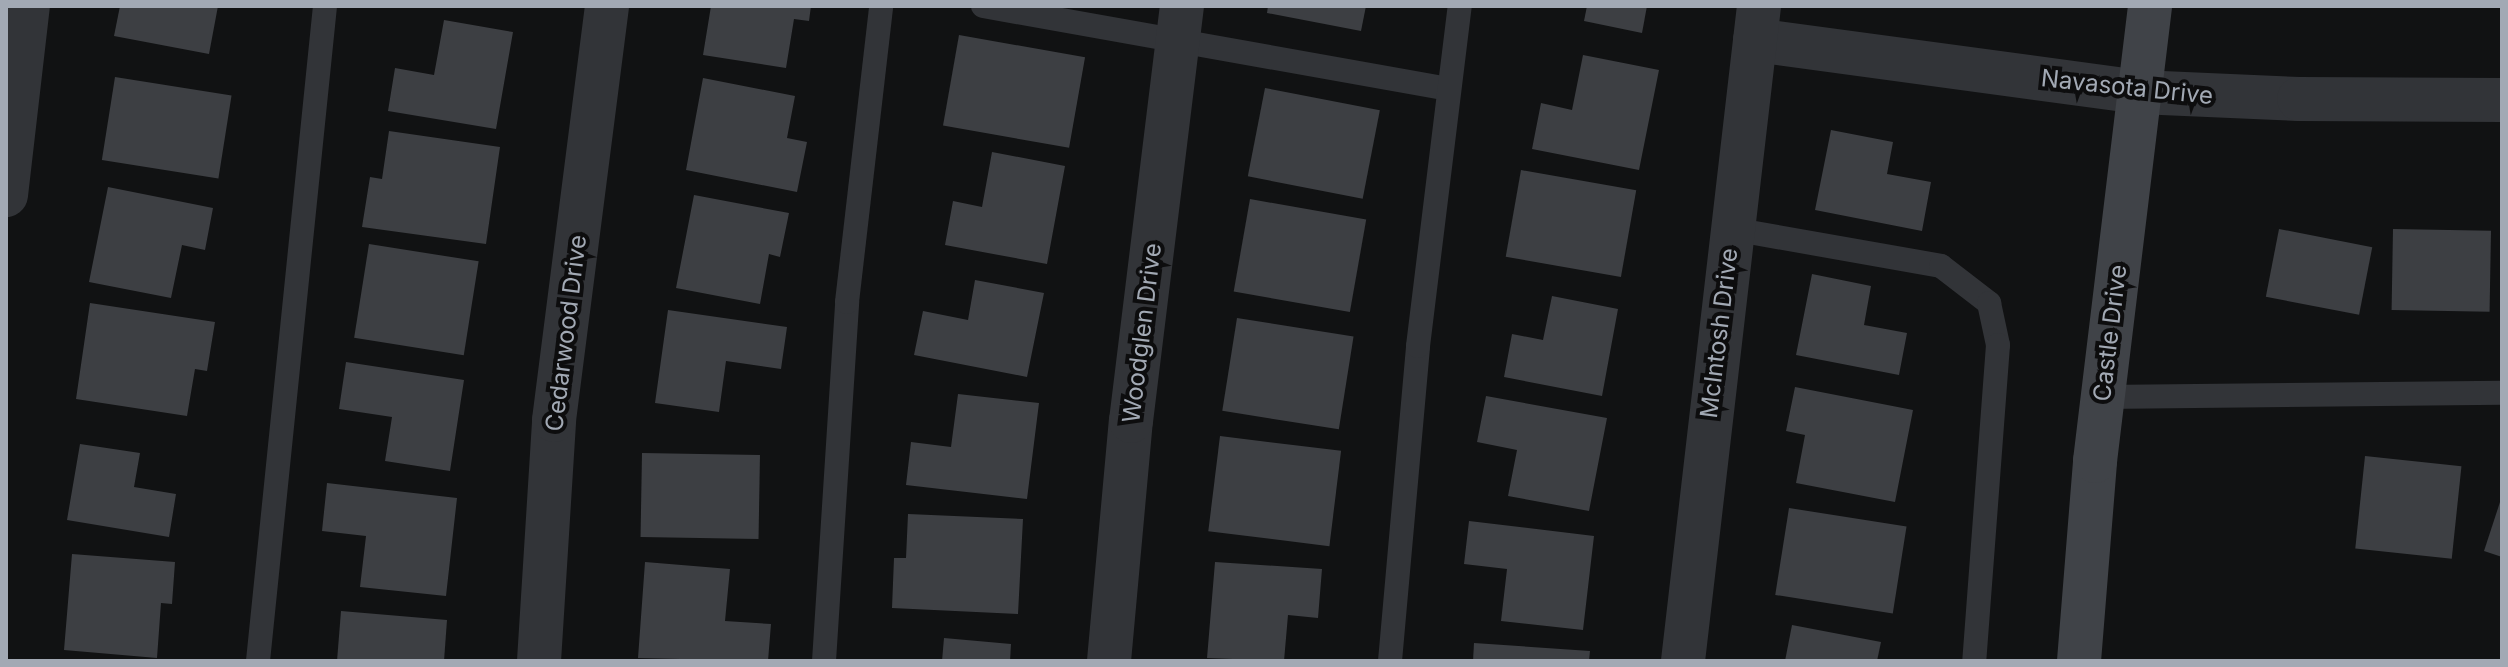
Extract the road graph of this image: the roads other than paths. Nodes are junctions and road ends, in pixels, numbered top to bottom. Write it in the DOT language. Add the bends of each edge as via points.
graph roads {
  1 [pos="28,6"];
  2 [pos="325,6"];
  3 [pos="607,6"];
  4 [pos="881,6"];
  5 [pos="983,6"];
  6 [pos="1460,6"];
  7 [pos="2150,6"];
  8 [pos="1180,22"];
  9 [pos="1757,23"];
  10 [pos="1449,89"];
  11 [pos="2139,92"];
  12 [pos="2502,100"];
  13 [pos="6,195"];
  14 [pos="1732,229"];
  15 [pos="2502,393"];
  16 [pos="2103,397"];
  17 [pos="2080,660"];
  18 [pos="258,661"];
  19 [pos="539,661"];
  20 [pos="824,661"];
  21 [pos="1109,661"];
  22 [pos="1390,661"];
  23 [pos="1683,661"];
  24 [pos="1974,661"];
  25 [pos="2093,661"];
  1 -- 13 [label="street"];
  2 -- 18 [label="lane"];
  3 -- 19 [label="street, Cedarwood Drive" via="554,420"];
  4 -- 20 [label="lane" via="847,302"];
  5 -- 8 [label="lane"];
  6 -- 10 [label="lane"];
  7 -- 11 [label="main road, Castle Drive"];
  8 -- 10 [label="lane"];
  8 -- 21 [label="street, Woodglen Drive" via="1131,421"];
  9 -- 11 [label="street, Navasota Drive"];
  9 -- 14 [label="street, McIntosh Drive"];
  10 -- 22 [label="lane"];
  11 -- 12 [label="street, Navasota Drive"];
  11 -- 16 [label="main road, Castle Drive"];
  14 -- 23 [label="street, McIntosh Drive"];
  14 -- 24 [label="lane" via="1941,266 1989,303 1998,345"];
  15 -- 16 [label="lane"];
  16 -- 17 [label="main road, Castle Drive"];
  17 -- 25 [label="street"];
}
